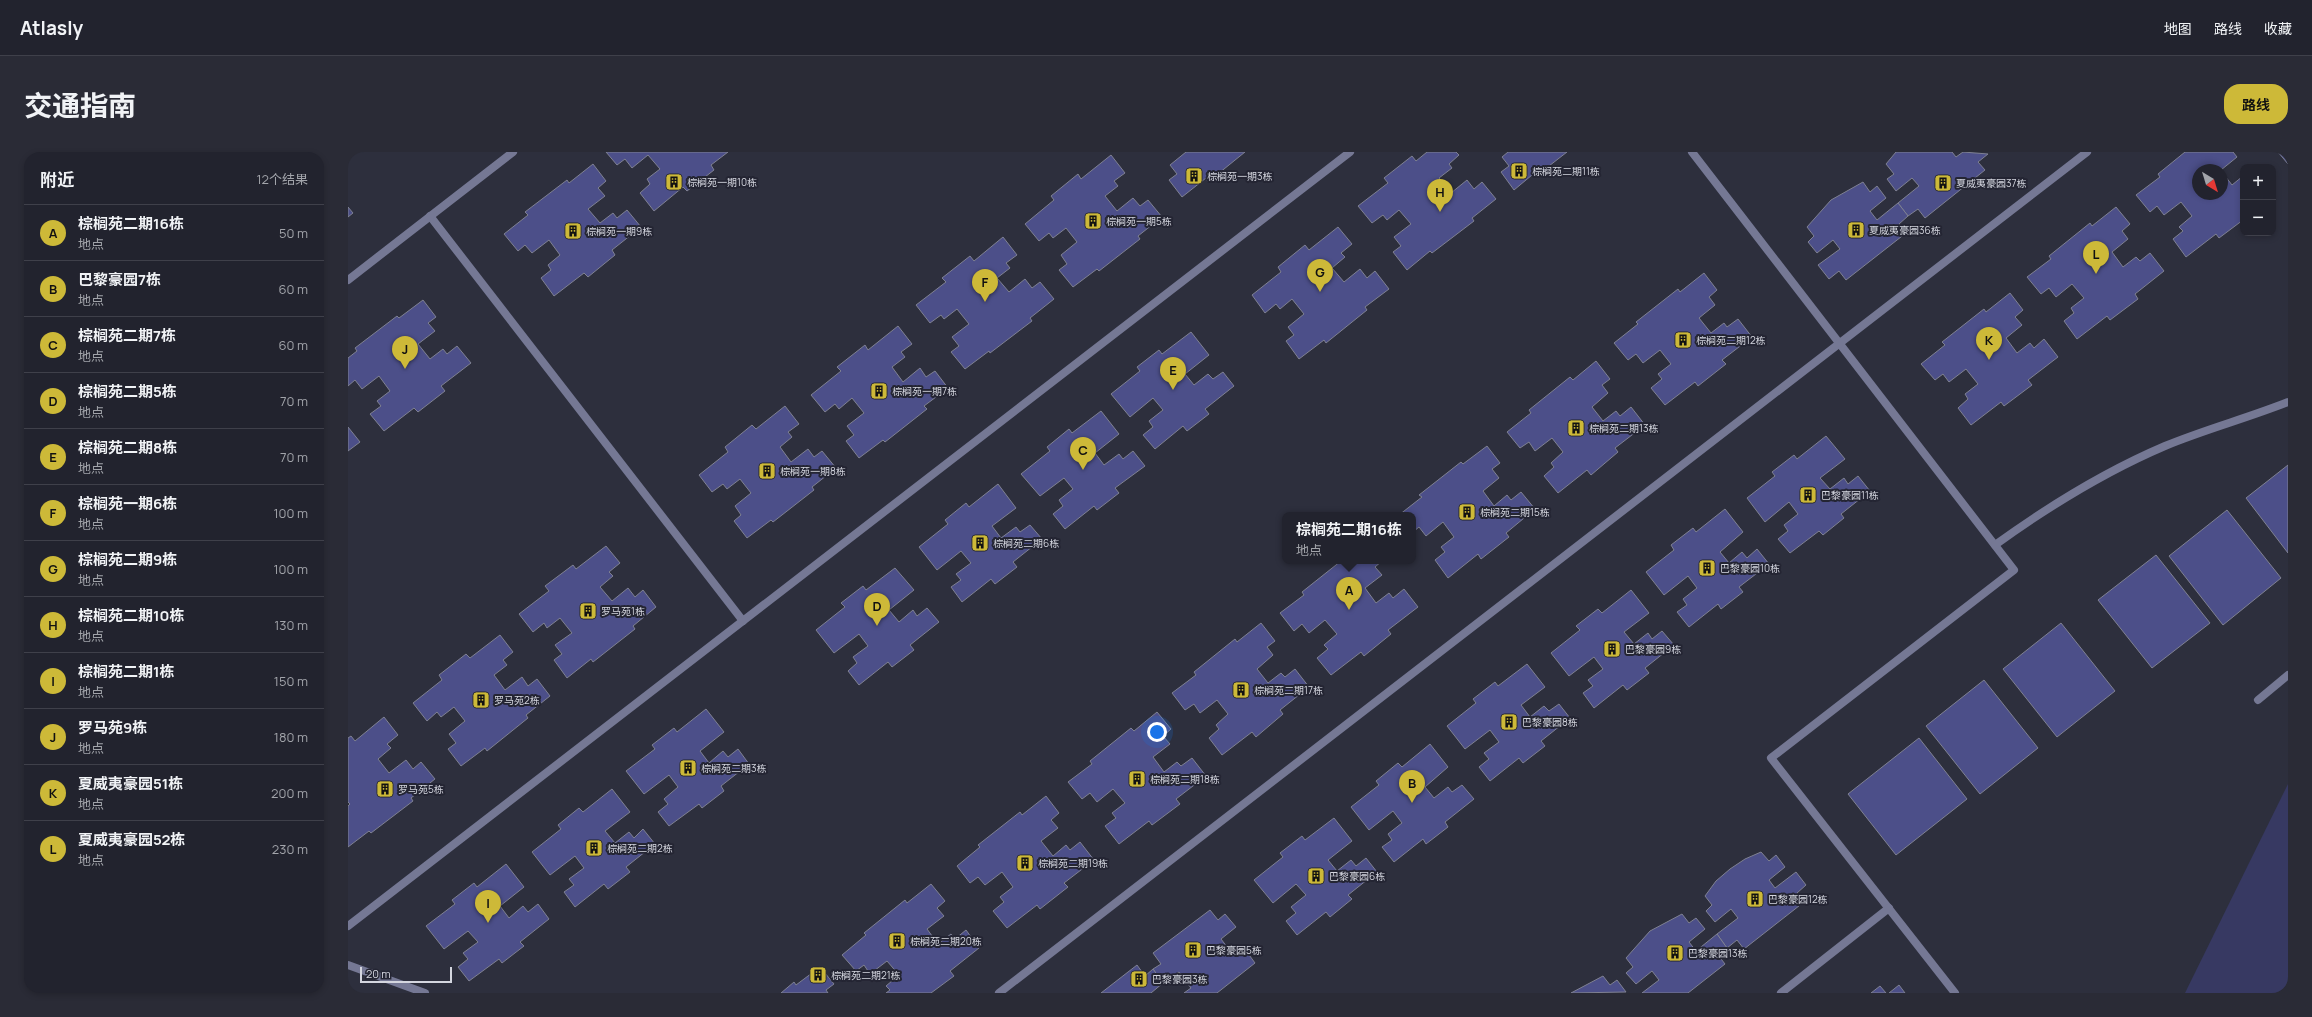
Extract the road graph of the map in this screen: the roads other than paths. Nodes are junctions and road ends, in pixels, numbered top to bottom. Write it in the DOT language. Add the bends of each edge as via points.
graph roads {
  1 [pos="513,152"];
  2 [pos="1350,152"];
  3 [pos="1692,152"];
  4 [pos="2087,152"];
  5 [pos="430,216"];
  6 [pos="348,280"];
  7 [pos="1840,343"];
  8 [pos="2288,402"];
  9 [pos="1995,545"];
  10 [pos="743,621"];
  11 [pos="2288,675"];
  12 [pos="2258,700"];
  13 [pos="1889,908"];
  14 [pos="348,926"];
  15 [pos="348,965"];
  16 [pos="425,993"];
  17 [pos="999,993"];
  18 [pos="1781,993"];
  19 [pos="1955,993"];
  1 -- 5 [label="lane"];
  2 -- 10 [label="lane"];
  3 -- 7 [label="lane"];
  4 -- 7 [label="lane"];
  5 -- 6 [label="lane"];
  5 -- 10 [label="lane"];
  7 -- 9 [label="lane"];
  7 -- 17 [label="lane"];
  8 -- 9 [label="lane" via="2178,441 2121,467 2077,490"];
  9 -- 13 [label="lane" via="2014,570 1771,758"];
  10 -- 14 [label="lane"];
  11 -- 12 [label="lane"];
  13 -- 18 [label="lane"];
  13 -- 19 [label="lane"];
  15 -- 16 [label="lane"];
}
